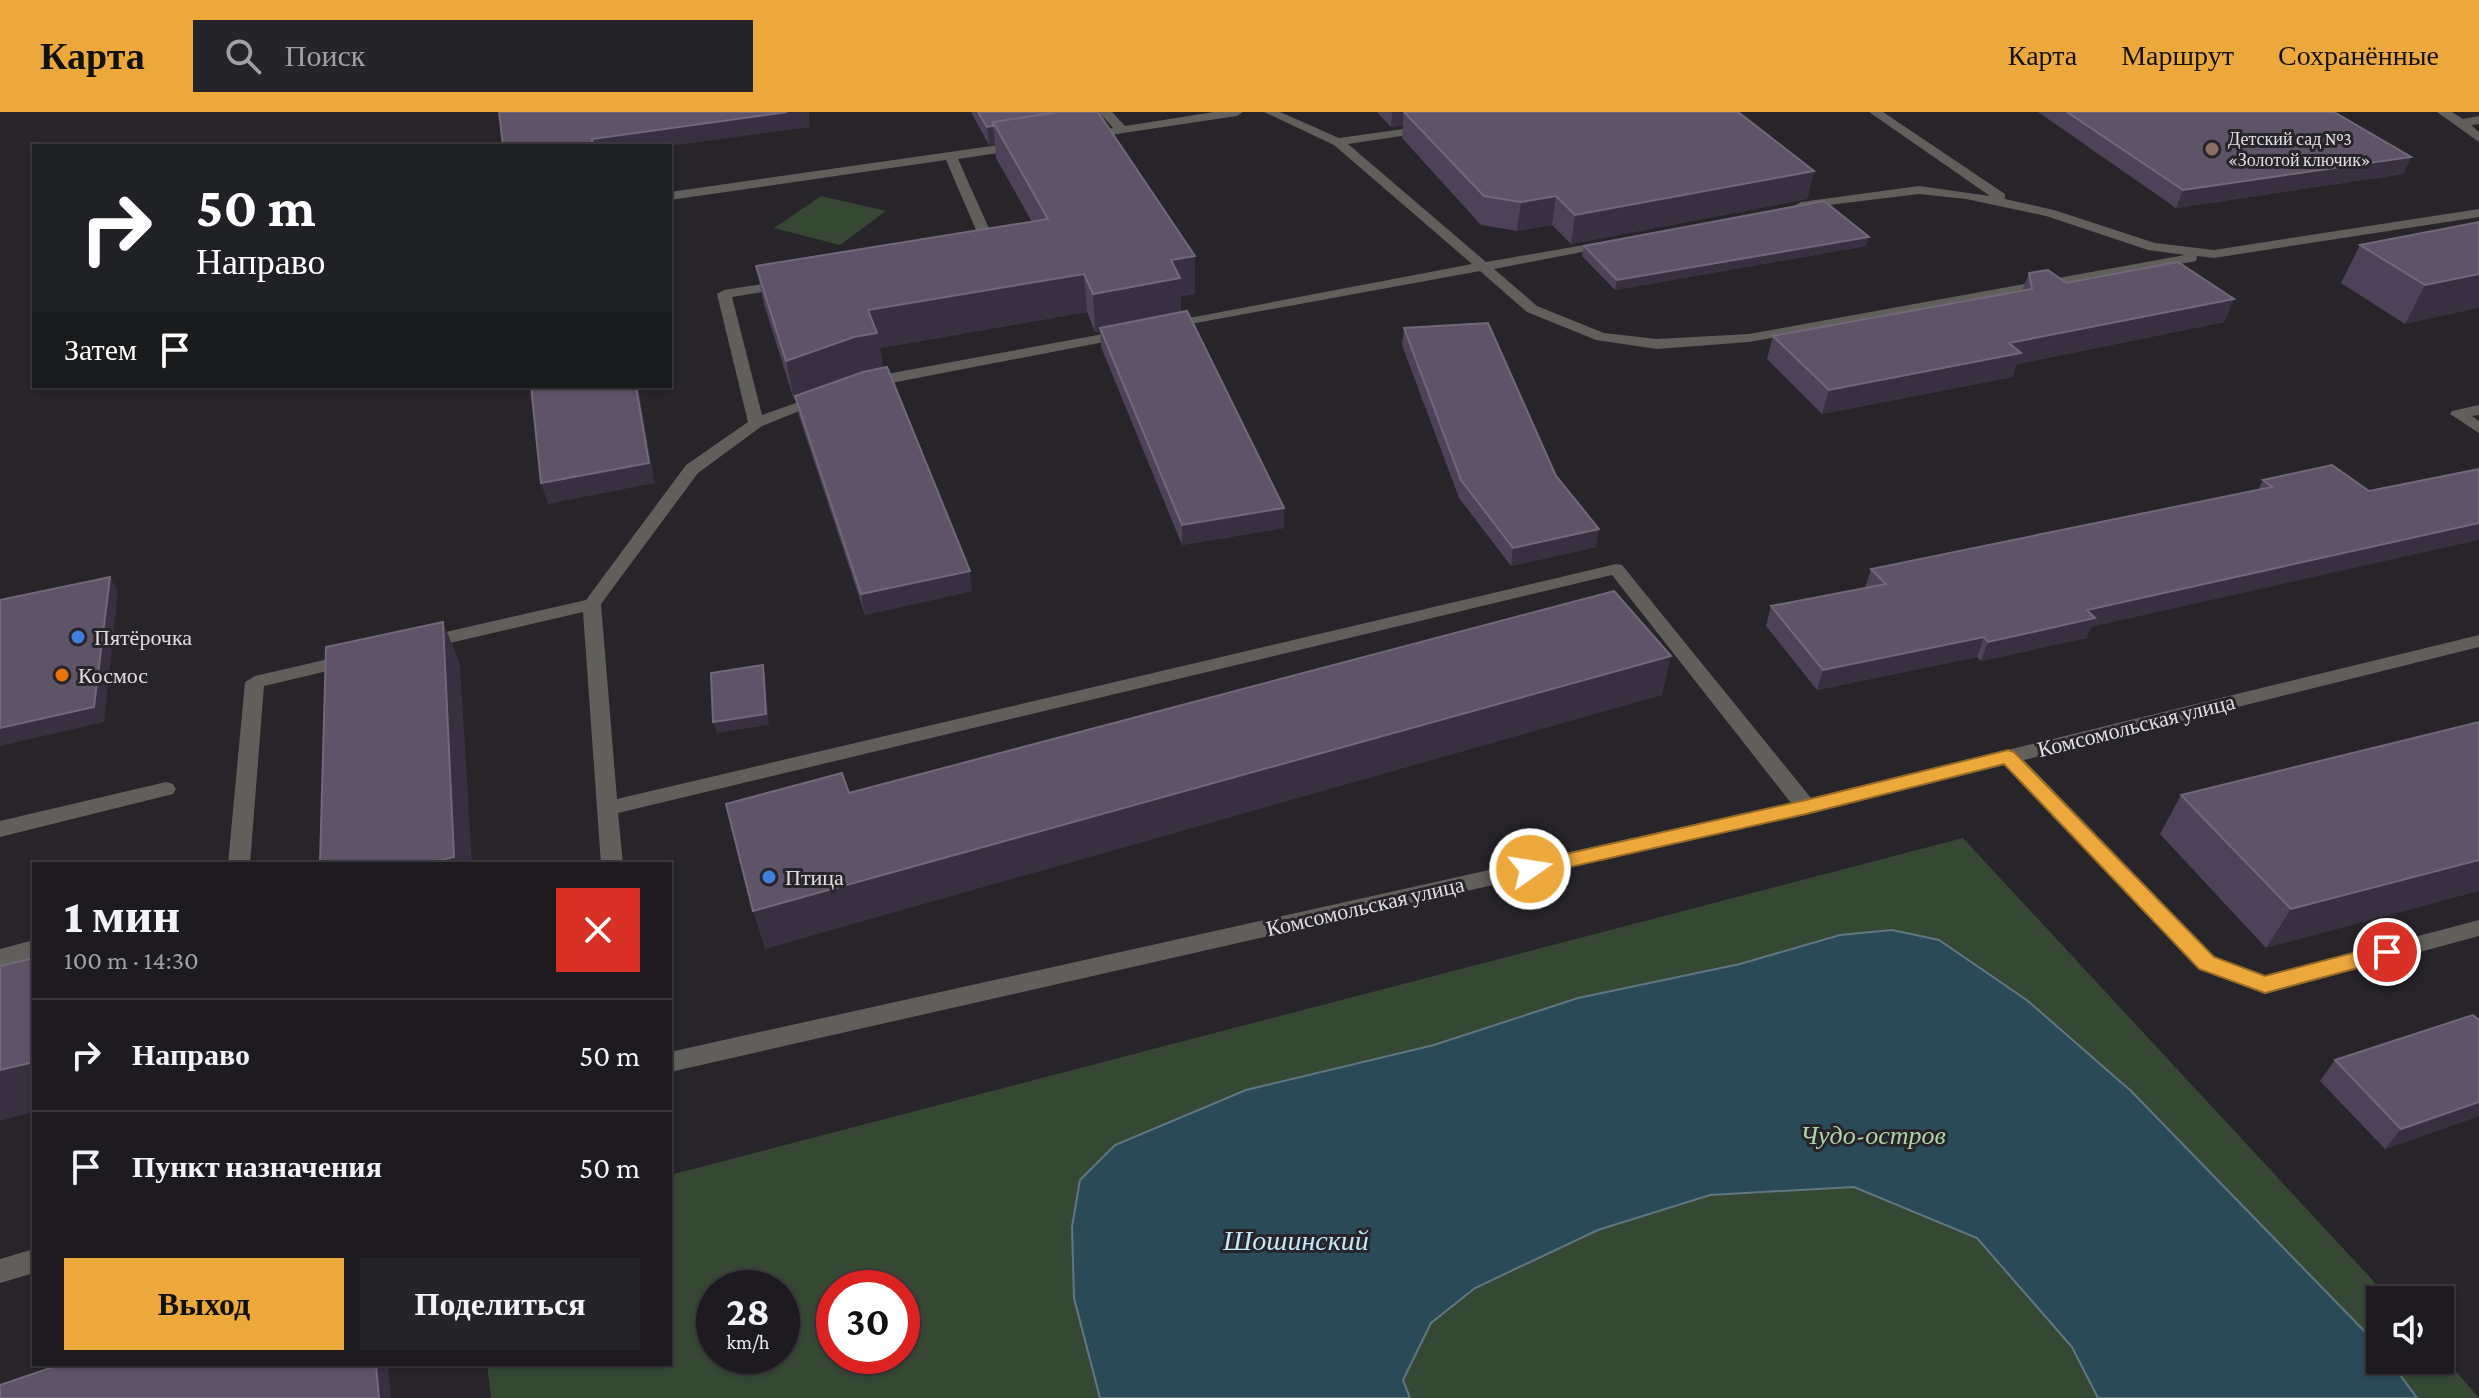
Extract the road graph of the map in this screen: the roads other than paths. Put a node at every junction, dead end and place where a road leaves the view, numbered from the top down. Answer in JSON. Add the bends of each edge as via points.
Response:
{"nodes":[{"id":1,"x":1105,"y":112,"type":"edge"},
{"id":2,"x":1237,"y":112,"type":"edge"},
{"id":3,"x":1270,"y":112,"type":"edge"},
{"id":4,"x":1875,"y":112,"type":"edge"},
{"id":5,"x":2443,"y":112,"type":"edge"},
{"id":6,"x":2479,"y":120,"type":"edge"},
{"id":7,"x":2461,"y":123,"type":"junction"},
{"id":8,"x":1446,"y":125,"type":"edge"},
{"id":9,"x":1122,"y":130,"type":"junction"},
{"id":10,"x":1075,"y":137,"type":"edge"},
{"id":11,"x":2479,"y":138,"type":"edge"},
{"id":12,"x":1338,"y":142,"type":"junction"},
{"id":13,"x":1029,"y":145,"type":"edge"},
{"id":14,"x":951,"y":158,"type":"junction"},
{"id":15,"x":672,"y":196,"type":"edge"},
{"id":16,"x":2008,"y":202,"type":"junction"},
{"id":17,"x":1783,"y":210,"type":"edge"},
{"id":18,"x":2479,"y":213,"type":"edge"},
{"id":19,"x":1631,"y":238,"type":"edge"},
{"id":20,"x":979,"y":253,"type":"edge"},
{"id":21,"x":2214,"y":254,"type":"junction"},
{"id":22,"x":1479,"y":267,"type":"junction"},
{"id":23,"x":799,"y":282,"type":"edge"},
{"id":24,"x":2479,"y":410,"type":"edge"},
{"id":25,"x":756,"y":423,"type":"junction"},
{"id":26,"x":2479,"y":428,"type":"edge"},
{"id":27,"x":592,"y":604,"type":"junction"},
{"id":28,"x":2479,"y":641,"type":"edge"},
{"id":29,"x":408,"y":647,"type":"edge"},
{"id":30,"x":362,"y":658,"type":"edge"},
{"id":31,"x":2008,"y":756,"type":"junction"},
{"id":32,"x":166,"y":789,"type":"dead end"},
{"id":33,"x":1806,"y":807,"type":"junction"},
{"id":34,"x":606,"y":809,"type":"junction"},
{"id":35,"x":0,"y":829,"type":"edge"},
{"id":36,"x":239,"y":862,"type":"edge"},
{"id":37,"x":612,"y":862,"type":"edge"},
{"id":38,"x":2479,"y":928,"type":"edge"},
{"id":39,"x":32,"y":950,"type":"edge"},
{"id":40,"x":0,"y":958,"type":"edge"},
{"id":41,"x":672,"y":1062,"type":"edge"},
{"id":42,"x":32,"y":1262,"type":"edge"},
{"id":43,"x":0,"y":1271,"type":"edge"}],
"edges":[{"from":1,"to":9,"type":"street"},
{"from":2,"to":9,"type":"street"},
{"from":3,"to":12,"type":"street"},
{"from":4,"to":16,"type":"street"},
{"from":5,"to":7,"type":"street"},
{"from":6,"to":7,"type":"street"},
{"from":7,"to":11,"type":"street"},
{"from":8,"to":12,"type":"street"},
{"from":9,"to":10,"type":"street"},
{"from":12,"to":22,"type":"street"},
{"from":13,"to":14,"type":"street"},
{"from":14,"to":15,"type":"street"},
{"from":14,"to":20,"type":"street","via":[[994,250]]},
{"from":16,"to":17,"type":"street","via":[[1919,190]]},
{"from":16,"to":21,"type":"street","via":[[2153,247]]},
{"from":18,"to":21,"type":"street"},
{"from":19,"to":22,"type":"street"},
{"from":21,"to":22,"type":"street","via":[[1749,338],[1657,344],[1601,337],[1532,309]]},
{"from":22,"to":25,"type":"street","via":[[842,391]]},
{"from":23,"to":25,"type":"street","via":[[724,294]]},
{"from":24,"to":26,"type":"street","via":[[2458,414]]},
{"from":25,"to":27,"type":"street","via":[[692,469]]},
{"from":27,"to":29,"type":"street"},
{"from":27,"to":34,"type":"street"},
{"from":28,"to":31,"type":"street","name":"Комсомольская улица"},
{"from":30,"to":36,"type":"street","via":[[255,682]]},
{"from":31,"to":33,"type":"street","name":"Комсомольская улица"},
{"from":31,"to":38,"type":"street","via":[[2207,963],[2265,985]]},
{"from":32,"to":35,"type":"street"},
{"from":33,"to":34,"type":"street","via":[[1616,569]]},
{"from":33,"to":41,"type":"street","name":"Комсомольская улица"},
{"from":34,"to":37,"type":"street"},
{"from":39,"to":40,"type":"street"},
{"from":42,"to":43,"type":"street"}]}
